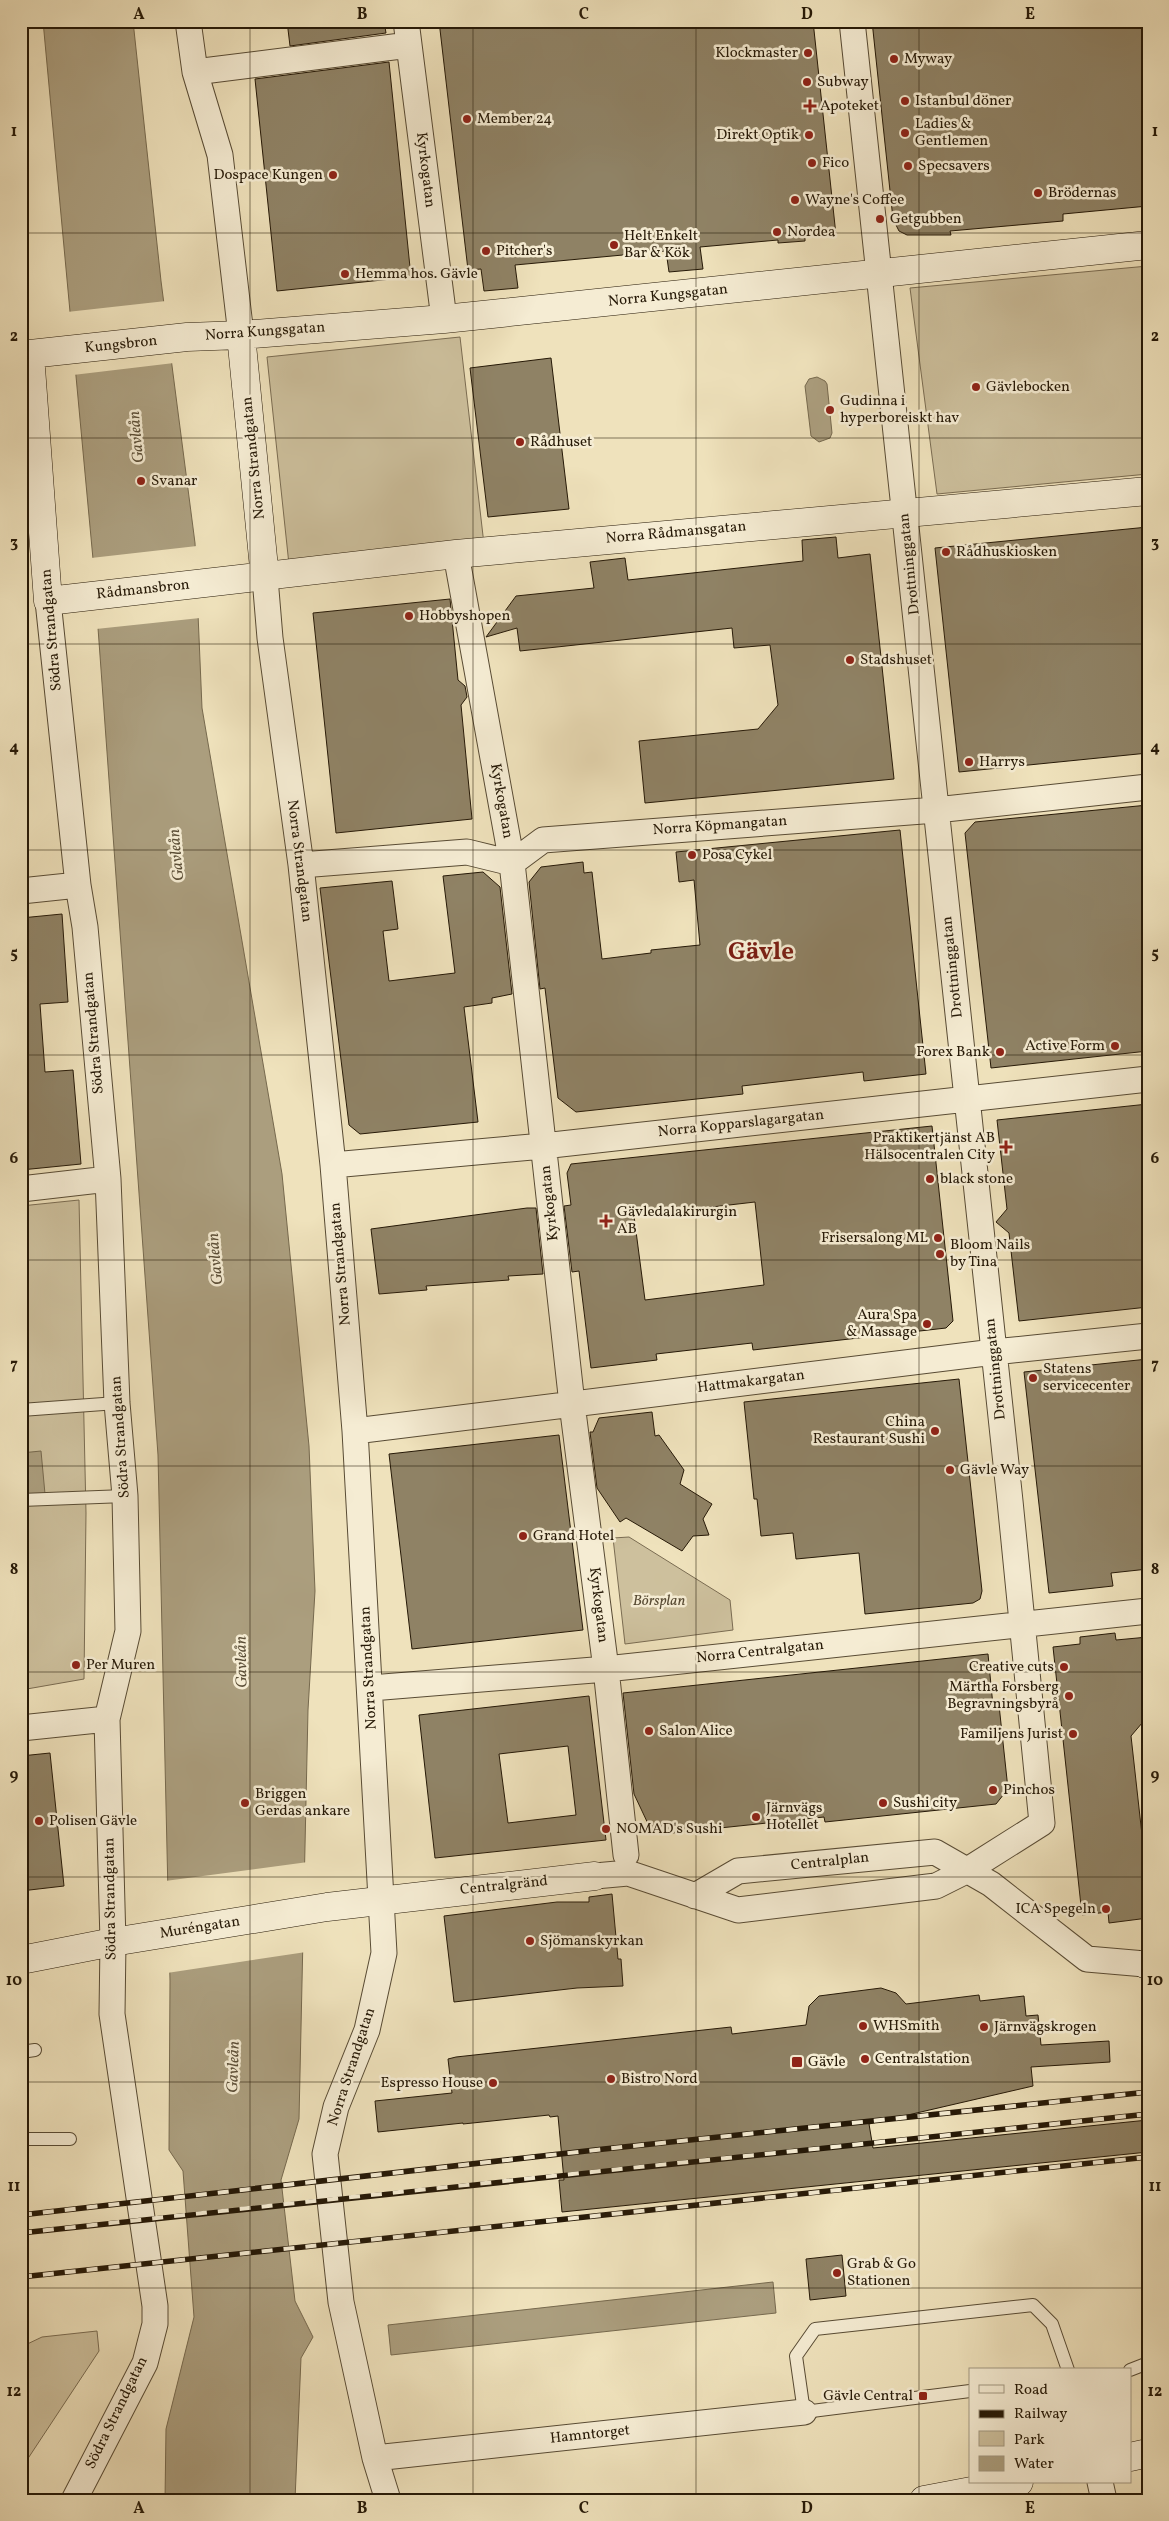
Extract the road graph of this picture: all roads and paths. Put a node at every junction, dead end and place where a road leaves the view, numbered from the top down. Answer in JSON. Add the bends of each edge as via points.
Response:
{"nodes":[{"id":1,"x":188,"y":21,"type":"edge"},
{"id":2,"x":852,"y":21,"type":"edge"},
{"id":3,"x":408,"y":33,"type":"edge"},
{"id":4,"x":195,"y":72,"type":"junction"},
{"id":5,"x":1148,"y":245,"type":"edge"},
{"id":6,"x":879,"y":274,"type":"junction"},
{"id":7,"x":444,"y":319,"type":"junction"},
{"id":8,"x":241,"y":335,"type":"junction"},
{"id":9,"x":187,"y":337,"type":"joint"},
{"id":10,"x":35,"y":354,"type":"edge"},
{"id":11,"x":1148,"y":491,"type":"edge"},
{"id":12,"x":904,"y":512,"type":"junction"},
{"id":13,"x":456,"y":554,"type":"junction"},
{"id":14,"x":266,"y":578,"type":"junction"},
{"id":15,"x":205,"y":583,"type":"joint"},
{"id":16,"x":48,"y":601,"type":"junction"},
{"id":17,"x":1148,"y":787,"type":"edge"},
{"id":18,"x":936,"y":810,"type":"junction"},
{"id":19,"x":512,"y":863,"type":"junction"},
{"id":20,"x":301,"y":865,"type":"junction"},
{"id":21,"x":78,"y":885,"type":"junction"},
{"id":22,"x":21,"y":891,"type":"edge"},
{"id":23,"x":1148,"y":1079,"type":"edge"},
{"id":24,"x":967,"y":1099,"type":"junction"},
{"id":25,"x":543,"y":1146,"type":"junction"},
{"id":26,"x":333,"y":1165,"type":"junction"},
{"id":27,"x":108,"y":1179,"type":"junction"},
{"id":28,"x":21,"y":1189,"type":"edge"},
{"id":29,"x":1148,"y":1336,"type":"edge"},
{"id":30,"x":994,"y":1352,"type":"junction"},
{"id":31,"x":117,"y":1403,"type":"junction"},
{"id":32,"x":572,"y":1404,"type":"junction"},
{"id":33,"x":21,"y":1410,"type":"edge"},
{"id":34,"x":355,"y":1431,"type":"junction"},
{"id":35,"x":125,"y":1496,"type":"junction"},
{"id":36,"x":21,"y":1500,"type":"edge"},
{"id":37,"x":1148,"y":1611,"type":"edge"},
{"id":38,"x":1021,"y":1624,"type":"junction"},
{"id":39,"x":606,"y":1668,"type":"junction"},
{"id":40,"x":371,"y":1688,"type":"junction"},
{"id":41,"x":107,"y":1719,"type":"junction"},
{"id":42,"x":21,"y":1728,"type":"edge"},
{"id":43,"x":627,"y":1864,"type":"junction"},
{"id":44,"x":966,"y":1871,"type":"junction"},
{"id":45,"x":594,"y":1876,"type":"joint"},
{"id":46,"x":695,"y":1896,"type":"junction"},
{"id":47,"x":380,"y":1901,"type":"junction"},
{"id":48,"x":113,"y":1942,"type":"junction"},
{"id":49,"x":21,"y":1960,"type":"edge"},
{"id":50,"x":1147,"y":1964,"type":"edge"},
{"id":51,"x":35,"y":2050,"type":"dead end"},
{"id":52,"x":21,"y":2052,"type":"edge"},
{"id":53,"x":21,"y":2139,"type":"edge"},
{"id":54,"x":70,"y":2139,"type":"dead end"},
{"id":55,"x":1148,"y":2363,"type":"edge"},
{"id":56,"x":1067,"y":2368,"type":"edge"},
{"id":57,"x":1132,"y":2369,"type":"edge"},
{"id":58,"x":969,"y":2390,"type":"edge"},
{"id":59,"x":804,"y":2412,"type":"junction"},
{"id":60,"x":1148,"y":2453,"type":"edge"},
{"id":61,"x":1132,"y":2457,"type":"edge"},
{"id":62,"x":375,"y":2458,"type":"junction"},
{"id":63,"x":1008,"y":2484,"type":"edge"},
{"id":64,"x":1100,"y":2484,"type":"edge"},
{"id":65,"x":74,"y":2500,"type":"edge"},
{"id":66,"x":388,"y":2500,"type":"edge"},
{"id":67,"x":924,"y":2500,"type":"edge"},
{"id":68,"x":1104,"y":2500,"type":"edge"}],
"edges":[{"from":1,"to":4,"type":"street","name":"Norra Strandgatan"},
{"from":2,"to":6,"type":"street","name":"Drottninggatan"},
{"from":3,"to":4,"type":"street"},
{"from":3,"to":7,"type":"street","name":"Kyrkogatan"},
{"from":4,"to":8,"type":"street","name":"Norra Strandgatan","via":[[220,154]]},
{"from":5,"to":6,"type":"street","name":"Norra Kungsgatan"},
{"from":6,"to":7,"type":"street","name":"Norra Kungsgatan"},
{"from":6,"to":12,"type":"street","name":"Drottninggatan"},
{"from":7,"to":8,"type":"street","name":"Norra Kungsgatan"},
{"from":8,"to":9,"type":"street","name":"Norra Kungsgatan"},
{"from":8,"to":14,"type":"street","name":"Norra Strandgatan"},
{"from":9,"to":10,"type":"street","name":"Kungsbron"},
{"from":10,"to":16,"type":"street","name":"Södra Strandgatan"},
{"from":11,"to":12,"type":"street","name":"Norra Rådmansgatan"},
{"from":12,"to":13,"type":"street","name":"Norra Rådmansgatan"},
{"from":12,"to":18,"type":"street","name":"Drottninggatan"},
{"from":13,"to":14,"type":"street","name":"Norra Rådmansgatan"},
{"from":13,"to":19,"type":"street","name":"Kyrkogatan"},
{"from":14,"to":15,"type":"street","name":"Norra Rådmansgatan"},
{"from":14,"to":20,"type":"street","name":"Norra Strandgatan","via":[[270,638]]},
{"from":15,"to":16,"type":"street","name":"Rådmansbron"},
{"from":16,"to":21,"type":"street","name":"Södra Strandgatan"},
{"from":17,"to":18,"type":"street","name":"Norra Köpmangatan"},
{"from":18,"to":19,"type":"street","name":"Norra Köpmangatan","via":[[543,840]]},
{"from":18,"to":24,"type":"street","name":"Drottninggatan"},
{"from":19,"to":20,"type":"street","via":[[467,852]]},
{"from":19,"to":25,"type":"street","name":"Kyrkogatan"},
{"from":20,"to":26,"type":"street","name":"Norra Strandgatan"},
{"from":21,"to":22,"type":"street"},
{"from":21,"to":27,"type":"street","name":"Södra Strandgatan","via":[[85,927]]},
{"from":23,"to":24,"type":"street","name":"Norra Kopparslagargatan"},
{"from":24,"to":25,"type":"street","name":"Norra Kopparslagargatan"},
{"from":24,"to":30,"type":"street","name":"Drottninggatan"},
{"from":25,"to":26,"type":"street","name":"Norra Kopparslagargatan"},
{"from":25,"to":32,"type":"street","name":"Kyrkogatan"},
{"from":26,"to":34,"type":"street","name":"Norra Strandgatan"},
{"from":27,"to":28,"type":"street"},
{"from":27,"to":31,"type":"street","name":"Södra Strandgatan"},
{"from":29,"to":30,"type":"street","name":"Hattmakargatan"},
{"from":30,"to":32,"type":"street","name":"Hattmakargatan"},
{"from":30,"to":38,"type":"street","name":"Drottninggatan"},
{"from":31,"to":33,"type":"lane"},
{"from":31,"to":35,"type":"street","name":"Södra Strandgatan"},
{"from":32,"to":34,"type":"street","name":"Hattmakargatan"},
{"from":32,"to":39,"type":"street","name":"Kyrkogatan"},
{"from":34,"to":40,"type":"street","name":"Norra Strandgatan"},
{"from":35,"to":36,"type":"lane"},
{"from":35,"to":41,"type":"street","name":"Södra Strandgatan","via":[[128,1631]]},
{"from":37,"to":38,"type":"street","name":"Norra Centralgatan"},
{"from":38,"to":39,"type":"street","name":"Norra Centralgatan"},
{"from":38,"to":44,"type":"street","name":"Drottninggatan","via":[[1042,1823]]},
{"from":39,"to":40,"type":"street","name":"Norra Centralgatan"},
{"from":39,"to":43,"type":"street","name":"Kyrkogatan"},
{"from":40,"to":47,"type":"street","name":"Norra Strandgatan"},
{"from":41,"to":42,"type":"street"},
{"from":41,"to":48,"type":"street","name":"Södra Strandgatan"},
{"from":43,"to":45,"type":"street","name":"Centralgränd"},
{"from":43,"to":46,"type":"street"},
{"from":44,"to":46,"type":"street","via":[[936,1886],[738,1910]]},
{"from":44,"to":46,"type":"street","name":"Centralplan","via":[[935,1852],[738,1871]]},
{"from":44,"to":50,"type":"street","name":"Centralplan","via":[[991,1884],[1087,1959]]},
{"from":45,"to":47,"type":"street","name":"Centralgränd"},
{"from":47,"to":48,"type":"street","name":"Muréngatan"},
{"from":47,"to":62,"type":"street","name":"Norra Strandgatan","via":[[382,1963],[367,2030],[336,2107],[325,2154],[341,2302]]},
{"from":48,"to":49,"type":"street","name":"Muréngatan"},
{"from":48,"to":65,"type":"street","name":"Södra Strandgatan","via":[[112,2014],[155,2324],[145,2363]]},
{"from":51,"to":52,"type":"lane"},
{"from":53,"to":54,"type":"lane"},
{"from":55,"to":57,"type":"lane"},
{"from":56,"to":59,"type":"lane","via":[[1052,2324],[1033,2306],[815,2329],[796,2356]]},
{"from":58,"to":59,"type":"lane"},
{"from":59,"to":62,"type":"street","name":"Hamntorget"},
{"from":60,"to":61,"type":"street"},
{"from":62,"to":66,"type":"street","name":"Norra Strandgatan"},
{"from":63,"to":67,"type":"street"},
{"from":64,"to":68,"type":"street"}]}
